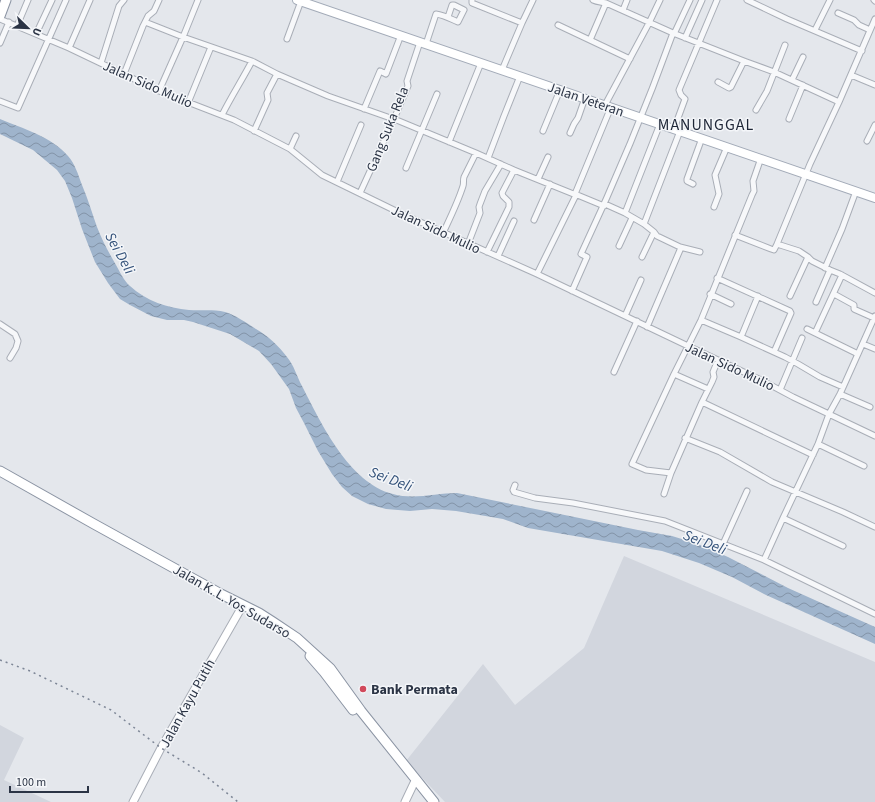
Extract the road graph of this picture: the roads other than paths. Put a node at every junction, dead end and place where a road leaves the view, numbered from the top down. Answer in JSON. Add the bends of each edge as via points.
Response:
{"nodes":[{"id":1,"x":6,"y":0,"type":"edge"},
{"id":2,"x":28,"y":0,"type":"edge"},
{"id":3,"x":52,"y":0,"type":"edge"},
{"id":4,"x":66,"y":0,"type":"edge"},
{"id":5,"x":90,"y":0,"type":"edge"},
{"id":6,"x":124,"y":0,"type":"edge"},
{"id":7,"x":159,"y":0,"type":"edge"},
{"id":8,"x":198,"y":0,"type":"edge"},
{"id":9,"x":472,"y":0,"type":"edge"},
{"id":10,"x":533,"y":0,"type":"edge"},
{"id":11,"x":593,"y":0,"type":"edge"},
{"id":12,"x":627,"y":0,"type":"edge"},
{"id":13,"x":660,"y":0,"type":"edge"},
{"id":14,"x":690,"y":0,"type":"edge"},
{"id":15,"x":702,"y":0,"type":"edge"},
{"id":16,"x":717,"y":0,"type":"edge"},
{"id":17,"x":748,"y":0,"type":"edge"},
{"id":18,"x":830,"y":0,"type":"edge"},
{"id":19,"x":299,"y":1,"type":"edge"},
{"id":20,"x":758,"y":2,"type":"edge"},
{"id":21,"x":609,"y":3,"type":"edge"},
{"id":22,"x":623,"y":10,"type":"junction"},
{"id":23,"x":838,"y":13,"type":"dead end"},
{"id":24,"x":448,"y":17,"type":"dead end"},
{"id":25,"x":0,"y":18,"type":"edge"},
{"id":26,"x":875,"y":19,"type":"edge"},
{"id":27,"x":9,"y":22,"type":"junction"},
{"id":28,"x":145,"y":22,"type":"junction"},
{"id":29,"x":522,"y":23,"type":"junction"},
{"id":30,"x":649,"y":23,"type":"junction"},
{"id":31,"x":558,"y":25,"type":"dead end"},
{"id":32,"x":17,"y":26,"type":"junction"},
{"id":33,"x":815,"y":30,"type":"junction"},
{"id":34,"x":870,"y":30,"type":"junction"},
{"id":35,"x":673,"y":33,"type":"junction"},
{"id":36,"x":36,"y":34,"type":"junction"},
{"id":37,"x":401,"y":35,"type":"junction"},
{"id":38,"x":183,"y":37,"type":"junction"},
{"id":39,"x":684,"y":38,"type":"junction"},
{"id":40,"x":286,"y":39,"type":"dead end"},
{"id":41,"x":49,"y":40,"type":"junction"},
{"id":42,"x":590,"y":40,"type":"junction"},
{"id":43,"x":0,"y":43,"type":"edge"},
{"id":44,"x":423,"y":43,"type":"junction"},
{"id":45,"x":699,"y":44,"type":"junction"},
{"id":46,"x":785,"y":45,"type":"dead end"},
{"id":47,"x":211,"y":47,"type":"junction"},
{"id":48,"x":69,"y":48,"type":"junction"},
{"id":49,"x":862,"y":51,"type":"junction"},
{"id":50,"x":803,"y":57,"type":"dead end"},
{"id":51,"x":630,"y":59,"type":"junction"},
{"id":52,"x":252,"y":61,"type":"junction"},
{"id":53,"x":744,"y":61,"type":"junction"},
{"id":54,"x":101,"y":63,"type":"junction"},
{"id":55,"x":481,"y":63,"type":"junction"},
{"id":56,"x":502,"y":70,"type":"junction"},
{"id":57,"x":774,"y":72,"type":"junction"},
{"id":58,"x":124,"y":74,"type":"junction"},
{"id":59,"x":277,"y":74,"type":"junction"},
{"id":60,"x":852,"y":75,"type":"junction"},
{"id":61,"x":520,"y":76,"type":"junction"},
{"id":62,"x":792,"y":80,"type":"junction"},
{"id":63,"x":718,"y":82,"type":"dead end"},
{"id":64,"x":803,"y":85,"type":"junction"},
{"id":65,"x":875,"y":85,"type":"edge"},
{"id":66,"x":560,"y":90,"type":"junction"},
{"id":67,"x":159,"y":91,"type":"junction"},
{"id":68,"x":437,"y":94,"type":"dead end"},
{"id":69,"x":585,"y":98,"type":"junction"},
{"id":70,"x":0,"y":101,"type":"edge"},
{"id":71,"x":839,"y":102,"type":"junction"},
{"id":72,"x":188,"y":103,"type":"junction"},
{"id":73,"x":608,"y":106,"type":"junction"},
{"id":74,"x":364,"y":109,"type":"junction"},
{"id":75,"x":756,"y":110,"type":"dead end"},
{"id":76,"x":222,"y":115,"type":"junction"},
{"id":77,"x":641,"y":117,"type":"junction"},
{"id":78,"x":394,"y":119,"type":"junction"},
{"id":79,"x":789,"y":119,"type":"dead end"},
{"id":80,"x":660,"y":124,"type":"junction"},
{"id":81,"x":361,"y":125,"type":"dead end"},
{"id":82,"x":875,"y":125,"type":"edge"},
{"id":83,"x":677,"y":130,"type":"junction"},
{"id":84,"x":254,"y":131,"type":"junction"},
{"id":85,"x":422,"y":131,"type":"junction"},
{"id":86,"x":543,"y":131,"type":"dead end"},
{"id":87,"x":570,"y":133,"type":"dead end"},
{"id":88,"x":296,"y":136,"type":"dead end"},
{"id":89,"x":702,"y":138,"type":"junction"},
{"id":90,"x":867,"y":141,"type":"dead end"},
{"id":91,"x":449,"y":142,"type":"junction"},
{"id":92,"x":727,"y":147,"type":"junction"},
{"id":93,"x":290,"y":149,"type":"junction"},
{"id":94,"x":476,"y":153,"type":"junction"},
{"id":95,"x":548,"y":157,"type":"dead end"},
{"id":96,"x":488,"y":158,"type":"junction"},
{"id":97,"x":761,"y":158,"type":"junction"},
{"id":98,"x":501,"y":164,"type":"junction"},
{"id":99,"x":406,"y":168,"type":"dead end"},
{"id":100,"x":514,"y":170,"type":"junction"},
{"id":101,"x":806,"y":174,"type":"junction"},
{"id":102,"x":538,"y":179,"type":"junction"},
{"id":103,"x":337,"y":182,"type":"junction"},
{"id":104,"x":550,"y":184,"type":"junction"},
{"id":105,"x":693,"y":184,"type":"dead end"},
{"id":106,"x":856,"y":191,"type":"junction"},
{"id":107,"x":360,"y":193,"type":"junction"},
{"id":108,"x":576,"y":195,"type":"junction"},
{"id":109,"x":875,"y":198,"type":"edge"},
{"id":110,"x":604,"y":205,"type":"junction"},
{"id":111,"x":714,"y":207,"type":"dead end"},
{"id":112,"x":625,"y":213,"type":"junction"},
{"id":113,"x":632,"y":218,"type":"junction"},
{"id":114,"x":534,"y":220,"type":"dead end"},
{"id":115,"x":514,"y":221,"type":"dead end"},
{"id":116,"x":644,"y":224,"type":"junction"},
{"id":117,"x":654,"y":232,"type":"junction"},
{"id":118,"x":443,"y":233,"type":"junction"},
{"id":119,"x":735,"y":235,"type":"junction"},
{"id":120,"x":468,"y":244,"type":"junction"},
{"id":121,"x":777,"y":244,"type":"junction"},
{"id":122,"x":619,"y":246,"type":"dead end"},
{"id":123,"x":680,"y":246,"type":"junction"},
{"id":124,"x":487,"y":252,"type":"junction"},
{"id":125,"x":700,"y":252,"type":"dead end"},
{"id":126,"x":498,"y":256,"type":"junction"},
{"id":127,"x":642,"y":257,"type":"dead end"},
{"id":128,"x":808,"y":257,"type":"junction"},
{"id":129,"x":825,"y":268,"type":"junction"},
{"id":130,"x":830,"y":270,"type":"junction"},
{"id":131,"x":537,"y":274,"type":"junction"},
{"id":132,"x":842,"y":275,"type":"junction"},
{"id":133,"x":717,"y":278,"type":"junction"},
{"id":134,"x":641,"y":280,"type":"dead end"},
{"id":135,"x":572,"y":291,"type":"junction"},
{"id":136,"x":875,"y":293,"type":"edge"},
{"id":137,"x":710,"y":294,"type":"junction"},
{"id":138,"x":834,"y":294,"type":"junction"},
{"id":139,"x":758,"y":296,"type":"junction"},
{"id":140,"x":790,"y":296,"type":"dead end"},
{"id":141,"x":816,"y":302,"type":"dead end"},
{"id":142,"x":731,"y":304,"type":"dead end"},
{"id":143,"x":625,"y":316,"type":"junction"},
{"id":144,"x":874,"y":317,"type":"edge"},
{"id":145,"x":701,"y":320,"type":"junction"},
{"id":146,"x":637,"y":321,"type":"junction"},
{"id":147,"x":0,"y":324,"type":"edge"},
{"id":148,"x":647,"y":326,"type":"junction"},
{"id":149,"x":807,"y":330,"type":"dead end"},
{"id":150,"x":815,"y":333,"type":"junction"},
{"id":151,"x":741,"y":337,"type":"junction"},
{"id":152,"x":802,"y":338,"type":"dead end"},
{"id":153,"x":863,"y":344,"type":"junction"},
{"id":154,"x":688,"y":346,"type":"junction"},
{"id":155,"x":875,"y":349,"type":"edge"},
{"id":156,"x":774,"y":352,"type":"junction"},
{"id":157,"x":858,"y":354,"type":"junction"},
{"id":158,"x":10,"y":358,"type":"dead end"},
{"id":159,"x":718,"y":360,"type":"junction"},
{"id":160,"x":793,"y":361,"type":"junction"},
{"id":161,"x":614,"y":372,"type":"dead end"},
{"id":162,"x":674,"y":374,"type":"junction"},
{"id":163,"x":843,"y":387,"type":"junction"},
{"id":164,"x":708,"y":389,"type":"junction"},
{"id":165,"x":780,"y":390,"type":"junction"},
{"id":166,"x":840,"y":394,"type":"junction"},
{"id":167,"x":702,"y":402,"type":"junction"},
{"id":168,"x":870,"y":407,"type":"dead end"},
{"id":169,"x":829,"y":414,"type":"junction"},
{"id":170,"x":875,"y":436,"type":"edge"},
{"id":171,"x":686,"y":438,"type":"junction"},
{"id":172,"x":818,"y":444,"type":"junction"},
{"id":173,"x":813,"y":455,"type":"junction"},
{"id":174,"x":864,"y":466,"type":"dead end"},
{"id":175,"x":0,"y":470,"type":"edge"},
{"id":176,"x":671,"y":473,"type":"junction"},
{"id":177,"x":0,"y":478,"type":"edge"},
{"id":178,"x":515,"y":485,"type":"dead end"},
{"id":179,"x":747,"y":491,"type":"dead end"},
{"id":180,"x":796,"y":492,"type":"junction"},
{"id":181,"x":664,"y":494,"type":"dead end"},
{"id":182,"x":783,"y":518,"type":"junction"},
{"id":183,"x":875,"y":527,"type":"edge"},
{"id":184,"x":723,"y":544,"type":"junction"},
{"id":185,"x":843,"y":546,"type":"dead end"},
{"id":186,"x":764,"y":560,"type":"junction"},
{"id":187,"x":242,"y":607,"type":"junction"},
{"id":188,"x":875,"y":614,"type":"edge"},
{"id":189,"x":416,"y":781,"type":"junction"},
{"id":190,"x":132,"y":802,"type":"edge"},
{"id":191,"x":405,"y":802,"type":"edge"},
{"id":192,"x":430,"y":802,"type":"edge"},
{"id":193,"x":434,"y":802,"type":"edge"}],
"edges":[{"from":1,"to":25,"type":"highway"},
{"from":2,"to":32,"type":"street"},
{"from":3,"to":36,"type":"street"},
{"from":4,"to":41,"type":"street"},
{"from":5,"to":48,"type":"street"},
{"from":6,"to":54,"type":"street","via":[[119,6]]},
{"from":7,"to":28,"type":"street"},
{"from":8,"to":38,"type":"street"},
{"from":9,"to":29,"type":"street","via":[[472,3]]},
{"from":10,"to":29,"type":"street"},
{"from":11,"to":21,"type":"street"},
{"from":12,"to":22,"type":"street"},
{"from":13,"to":30,"type":"street"},
{"from":14,"to":35,"type":"street"},
{"from":15,"to":39,"type":"street"},
{"from":16,"to":45,"type":"street"},
{"from":17,"to":20,"type":"street"},
{"from":18,"to":33,"type":"street"},
{"from":19,"to":37,"type":"main road","name":"Jalan Veteran"},
{"from":19,"to":40,"type":"street"},
{"from":20,"to":33,"type":"street"},
{"from":21,"to":22,"type":"street"},
{"from":21,"to":42,"type":"street"},
{"from":22,"to":30,"type":"street"},
{"from":23,"to":34,"type":"street"},
{"from":24,"to":44,"type":"street","name":"Gang Suka Rela","via":[[436,14]]},
{"from":25,"to":27,"type":"street","name":"Jalan Sido Mulio"},
{"from":26,"to":34,"type":"street"},
{"from":27,"to":32,"type":"street","name":"Jalan Sido Mulio"},
{"from":27,"to":43,"type":"street"},
{"from":28,"to":38,"type":"street"},
{"from":28,"to":58,"type":"street"},
{"from":29,"to":56,"type":"street"},
{"from":30,"to":35,"type":"street"},
{"from":30,"to":51,"type":"street"},
{"from":31,"to":42,"type":"street"},
{"from":32,"to":36,"type":"street","name":"Jalan Sido Mulio"},
{"from":33,"to":49,"type":"street"},
{"from":34,"to":49,"type":"street"},
{"from":35,"to":39,"type":"street"},
{"from":35,"to":77,"type":"street"},
{"from":36,"to":41,"type":"street","name":"Jalan Sido Mulio"},
{"from":37,"to":44,"type":"main road","name":"Jalan Veteran"},
{"from":37,"to":74,"type":"street","via":[[386,74],[380,71]]},
{"from":38,"to":47,"type":"street"},
{"from":38,"to":67,"type":"street"},
{"from":39,"to":45,"type":"street"},
{"from":41,"to":48,"type":"street","name":"Jalan Sido Mulio"},
{"from":41,"to":70,"type":"street","via":[[18,108]]},
{"from":42,"to":51,"type":"street"},
{"from":44,"to":55,"type":"main road","name":"Jalan Veteran"},
{"from":44,"to":78,"type":"street","name":"Gang Suka Rela"},
{"from":45,"to":53,"type":"street"},
{"from":45,"to":83,"type":"street","via":[[679,90],[685,99]]},
{"from":46,"to":57,"type":"street"},
{"from":47,"to":52,"type":"street"},
{"from":47,"to":72,"type":"street"},
{"from":48,"to":54,"type":"street","name":"Jalan Sido Mulio"},
{"from":49,"to":60,"type":"street"},
{"from":50,"to":62,"type":"street"},
{"from":51,"to":73,"type":"street"},
{"from":52,"to":59,"type":"street"},
{"from":52,"to":76,"type":"street"},
{"from":53,"to":57,"type":"street"},
{"from":53,"to":63,"type":"street","via":[[731,87]]},
{"from":54,"to":58,"type":"street","name":"Jalan Sido Mulio"},
{"from":55,"to":56,"type":"main road","name":"Jalan Veteran"},
{"from":55,"to":91,"type":"street"},
{"from":56,"to":61,"type":"main road","name":"Jalan Veteran"},
{"from":57,"to":62,"type":"street"},
{"from":57,"to":75,"type":"street"},
{"from":58,"to":67,"type":"street","name":"Jalan Sido Mulio"},
{"from":59,"to":74,"type":"street"},
{"from":59,"to":84,"type":"street"},
{"from":60,"to":65,"type":"street"},
{"from":60,"to":71,"type":"street"},
{"from":61,"to":66,"type":"main road","name":"Jalan Veteran"},
{"from":61,"to":96,"type":"street"},
{"from":62,"to":64,"type":"street"},
{"from":64,"to":71,"type":"street"},
{"from":64,"to":79,"type":"street"},
{"from":66,"to":69,"type":"main road","name":"Jalan Veteran"},
{"from":66,"to":86,"type":"street"},
{"from":67,"to":72,"type":"street","name":"Jalan Sido Mulio"},
{"from":68,"to":85,"type":"street"},
{"from":69,"to":73,"type":"main road","name":"Jalan Veteran"},
{"from":69,"to":87,"type":"street"},
{"from":71,"to":101,"type":"street"},
{"from":72,"to":76,"type":"street","name":"Jalan Sido Mulio"},
{"from":73,"to":77,"type":"main road","name":"Jalan Veteran"},
{"from":73,"to":108,"type":"street"},
{"from":74,"to":78,"type":"street"},
{"from":76,"to":84,"type":"street","name":"Jalan Sido Mulio"},
{"from":77,"to":80,"type":"main road","name":"Jalan Veteran"},
{"from":77,"to":110,"type":"street"},
{"from":78,"to":85,"type":"street"},
{"from":78,"to":107,"type":"street","name":"Gang Suka Rela"},
{"from":80,"to":83,"type":"main road","name":"Jalan Veteran"},
{"from":80,"to":112,"type":"street"},
{"from":81,"to":103,"type":"street"},
{"from":82,"to":90,"type":"street"},
{"from":83,"to":89,"type":"main road","name":"Jalan Veteran"},
{"from":83,"to":116,"type":"street"},
{"from":84,"to":93,"type":"street","name":"Jalan Sido Mulio"},
{"from":85,"to":91,"type":"street"},
{"from":85,"to":99,"type":"street"},
{"from":88,"to":93,"type":"street"},
{"from":89,"to":92,"type":"main road","name":"Jalan Veteran"},
{"from":89,"to":105,"type":"street","via":[[687,179]]},
{"from":91,"to":94,"type":"street"},
{"from":92,"to":97,"type":"main road","name":"Jalan Veteran"},
{"from":92,"to":111,"type":"street","via":[[715,175],[719,194]]},
{"from":93,"to":103,"type":"street","name":"Jalan Sido Mulio","via":[[322,175]]},
{"from":94,"to":96,"type":"street"},
{"from":94,"to":118,"type":"street","via":[[463,179],[464,184]]},
{"from":95,"to":102,"type":"street"},
{"from":96,"to":98,"type":"street"},
{"from":97,"to":101,"type":"main road","name":"Jalan Veteran"},
{"from":97,"to":119,"type":"street","via":[[753,181],[754,191]]},
{"from":98,"to":100,"type":"street"},
{"from":98,"to":120,"type":"street","via":[[480,204],[480,213]]},
{"from":100,"to":102,"type":"street"},
{"from":100,"to":124,"type":"street","via":[[502,193],[509,202],[509,207]]},
{"from":101,"to":106,"type":"main road","name":"Jalan Veteran"},
{"from":101,"to":121,"type":"street"},
{"from":102,"to":104,"type":"street"},
{"from":103,"to":107,"type":"street","name":"Jalan Sido Mulio"},
{"from":104,"to":108,"type":"street"},
{"from":104,"to":114,"type":"street"},
{"from":106,"to":109,"type":"main road","name":"Jalan Veteran"},
{"from":106,"to":129,"type":"street"},
{"from":107,"to":118,"type":"street","name":"Jalan Sido Mulio"},
{"from":108,"to":110,"type":"street"},
{"from":108,"to":131,"type":"street"},
{"from":110,"to":112,"type":"street"},
{"from":110,"to":135,"type":"street","via":[[581,254],[587,257]]},
{"from":112,"to":113,"type":"street"},
{"from":113,"to":116,"type":"street"},
{"from":113,"to":122,"type":"street"},
{"from":115,"to":126,"type":"street"},
{"from":116,"to":117,"type":"street"},
{"from":117,"to":123,"type":"street","via":[[657,236]]},
{"from":117,"to":127,"type":"street"},
{"from":118,"to":120,"type":"street","name":"Jalan Sido Mulio"},
{"from":119,"to":121,"type":"street","via":[[774,250]]},
{"from":119,"to":133,"type":"street"},
{"from":120,"to":124,"type":"street","name":"Jalan Sido Mulio"},
{"from":121,"to":128,"type":"street","via":[[799,251]]},
{"from":123,"to":125,"type":"street"},
{"from":123,"to":148,"type":"street"},
{"from":124,"to":126,"type":"street","name":"Jalan Sido Mulio"},
{"from":126,"to":131,"type":"street","name":"Jalan Sido Mulio"},
{"from":128,"to":129,"type":"street"},
{"from":128,"to":140,"type":"street"},
{"from":129,"to":130,"type":"street"},
{"from":130,"to":132,"type":"street"},
{"from":130,"to":141,"type":"street"},
{"from":131,"to":135,"type":"street","name":"Jalan Sido Mulio"},
{"from":132,"to":136,"type":"street"},
{"from":132,"to":138,"type":"street"},
{"from":133,"to":137,"type":"street"},
{"from":133,"to":139,"type":"street"},
{"from":134,"to":143,"type":"street"},
{"from":135,"to":143,"type":"street","name":"Jalan Sido Mulio"},
{"from":137,"to":142,"type":"street"},
{"from":137,"to":145,"type":"street"},
{"from":138,"to":144,"type":"street","via":[[854,305],[854,309]]},
{"from":138,"to":150,"type":"street"},
{"from":139,"to":151,"type":"street"},
{"from":139,"to":156,"type":"street","via":[[791,313]]},
{"from":143,"to":146,"type":"street","name":"Jalan Sido Mulio"},
{"from":144,"to":153,"type":"street"},
{"from":145,"to":151,"type":"street"},
{"from":145,"to":154,"type":"street"},
{"from":146,"to":148,"type":"street","name":"Jalan Sido Mulio"},
{"from":146,"to":161,"type":"street"},
{"from":147,"to":158,"type":"street","via":[[14,334],[18,341]]},
{"from":148,"to":154,"type":"street","name":"Jalan Sido Mulio"},
{"from":149,"to":150,"type":"street"},
{"from":150,"to":157,"type":"street"},
{"from":151,"to":156,"type":"street"},
{"from":152,"to":160,"type":"street"},
{"from":153,"to":155,"type":"street"},
{"from":153,"to":157,"type":"street"},
{"from":154,"to":159,"type":"street","name":"Jalan Sido Mulio"},
{"from":154,"to":162,"type":"street"},
{"from":156,"to":160,"type":"street"},
{"from":157,"to":163,"type":"street"},
{"from":159,"to":164,"type":"street"},
{"from":159,"to":165,"type":"street","name":"Jalan Sido Mulio"},
{"from":160,"to":163,"type":"street"},
{"from":160,"to":165,"type":"street"},
{"from":162,"to":164,"type":"street"},
{"from":162,"to":176,"type":"street","via":[[632,464],[646,470]]},
{"from":163,"to":166,"type":"street"},
{"from":164,"to":167,"type":"street"},
{"from":165,"to":169,"type":"street","name":"Jalan Sido Mulio"},
{"from":166,"to":168,"type":"street"},
{"from":166,"to":169,"type":"street"},
{"from":167,"to":171,"type":"street"},
{"from":167,"to":173,"type":"street"},
{"from":169,"to":170,"type":"street","name":"Jalan Sido Mulio"},
{"from":169,"to":172,"type":"street"},
{"from":171,"to":176,"type":"street"},
{"from":171,"to":180,"type":"street","via":[[720,452],[772,482]]},
{"from":172,"to":173,"type":"street"},
{"from":172,"to":174,"type":"street"},
{"from":173,"to":180,"type":"street"},
{"from":175,"to":187,"type":"highway","name":"Jalan K. L. Yos Sudarso"},
{"from":176,"to":181,"type":"street"},
{"from":177,"to":187,"type":"highway","name":"Jalan K. L. Yos Sudarso","via":[[217,599]]},
{"from":178,"to":184,"type":"street","via":[[513,491],[517,493],[665,521]]},
{"from":179,"to":184,"type":"street"},
{"from":180,"to":182,"type":"street"},
{"from":180,"to":183,"type":"street"},
{"from":182,"to":185,"type":"street"},
{"from":182,"to":186,"type":"street"},
{"from":184,"to":186,"type":"street"},
{"from":186,"to":188,"type":"street"},
{"from":187,"to":189,"type":"highway","name":"Jalan K. L. Yos Sudarso","via":[[308,654]]},
{"from":187,"to":190,"type":"street","name":"Jalan Kayu Putih"},
{"from":189,"to":191,"type":"street"},
{"from":189,"to":192,"type":"highway","name":"Jalan K. L. Yos Sudarso"},
{"from":189,"to":193,"type":"highway","name":"Jalan K. L. Yos Sudarso"}]}
